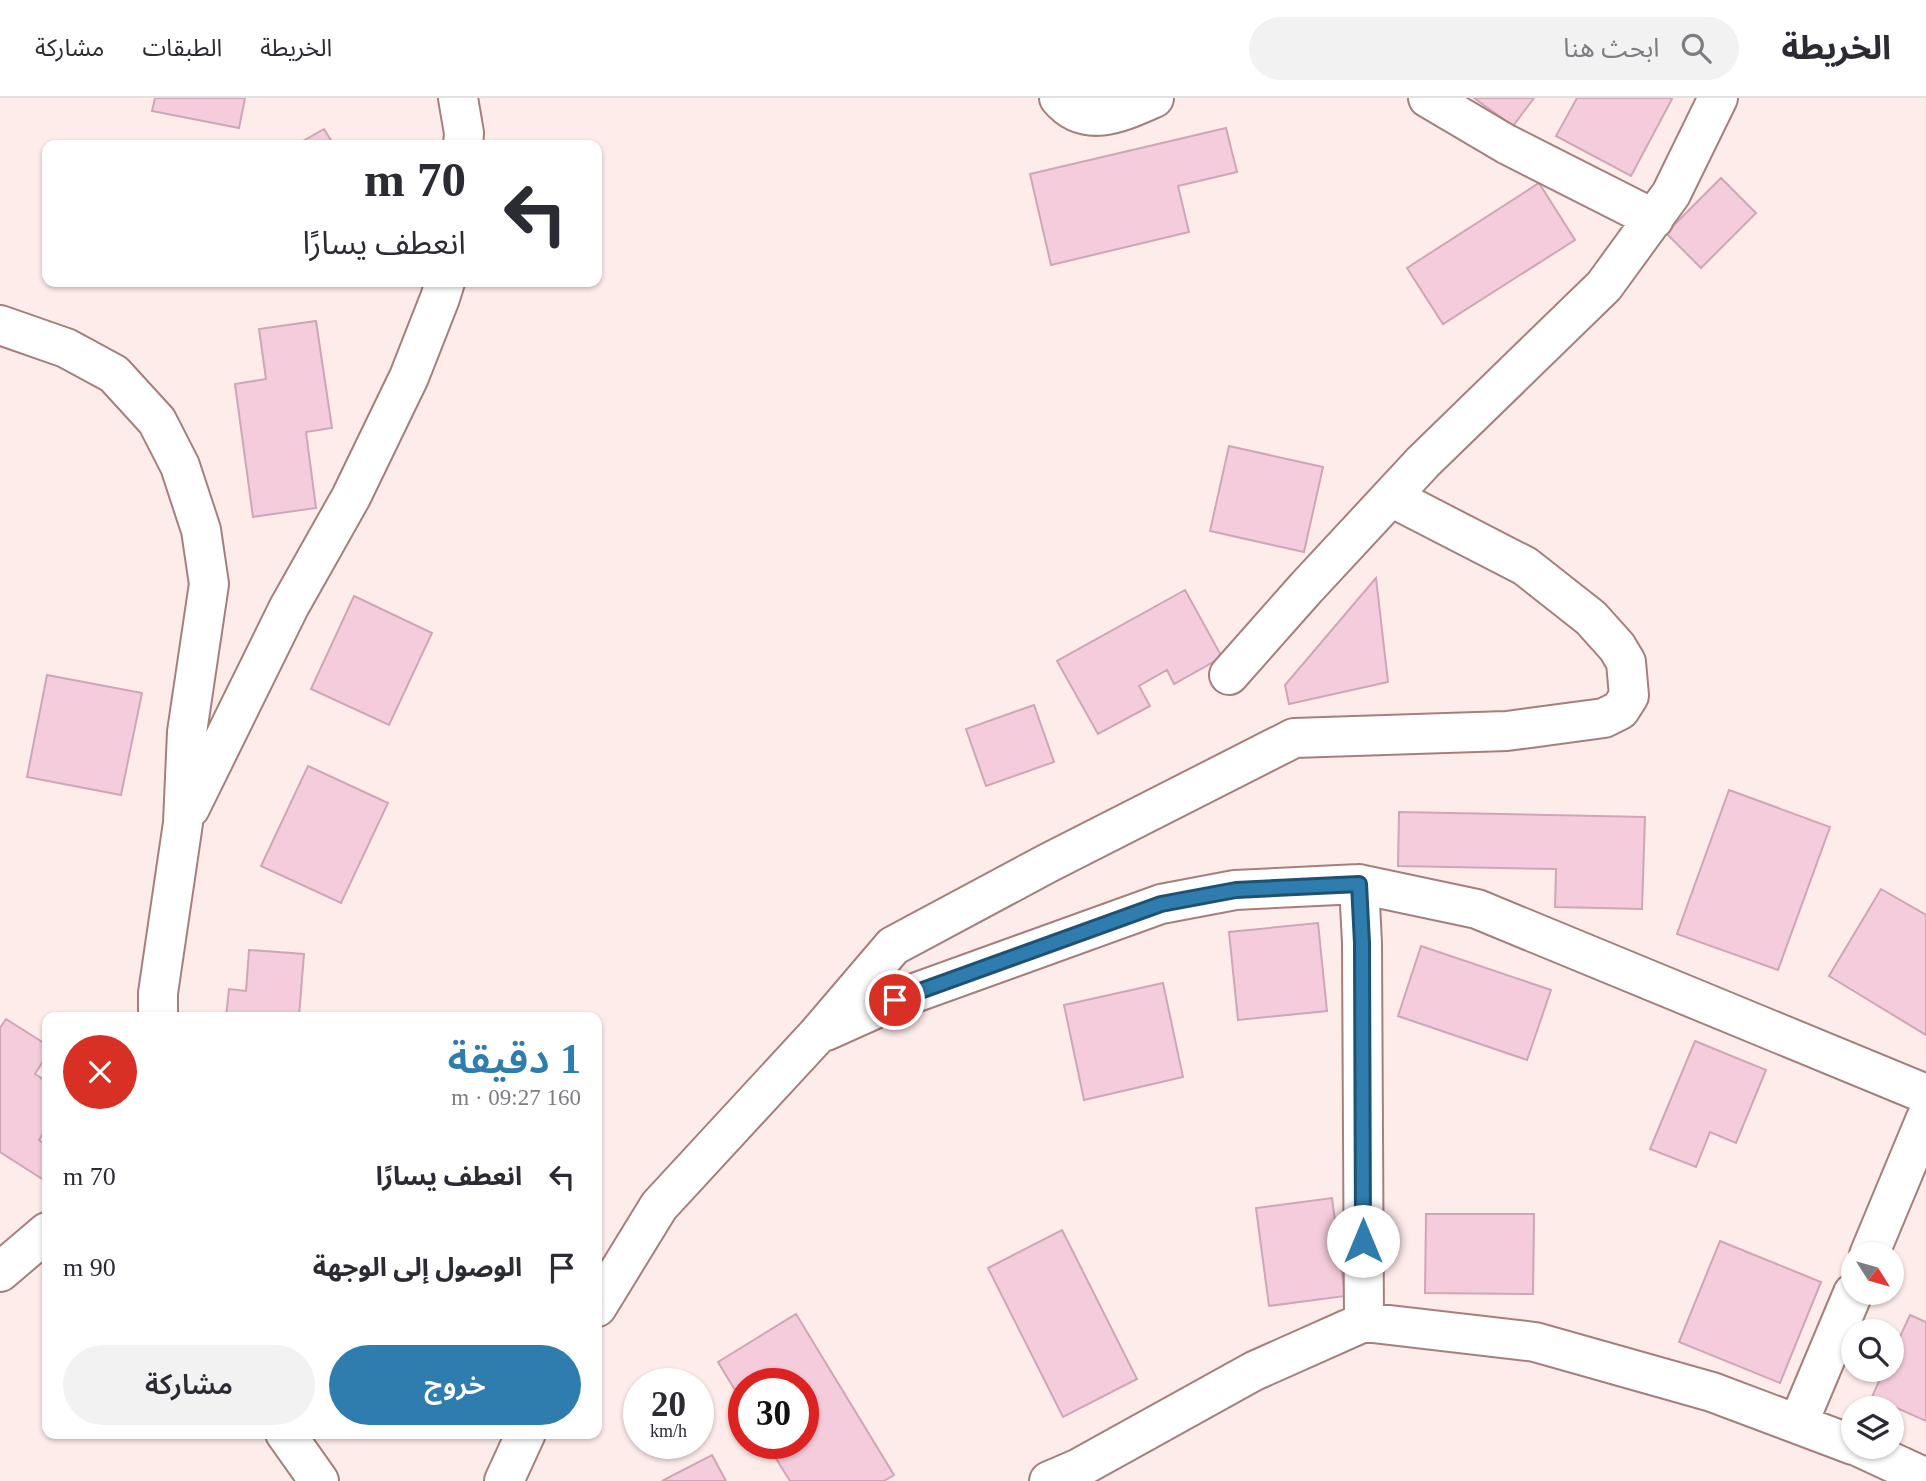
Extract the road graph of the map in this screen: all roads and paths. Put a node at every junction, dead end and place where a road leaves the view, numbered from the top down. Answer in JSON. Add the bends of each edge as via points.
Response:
{"nodes":[{"id":1,"x":458,"y":98,"type":"edge"},
{"id":2,"x":1059,"y":98,"type":"edge"},
{"id":3,"x":1154,"y":98,"type":"edge"},
{"id":4,"x":1428,"y":98,"type":"edge"},
{"id":5,"x":1718,"y":98,"type":"edge"},
{"id":6,"x":463,"y":140,"type":"edge"},
{"id":7,"x":1654,"y":219,"type":"junction"},
{"id":8,"x":443,"y":287,"type":"edge"},
{"id":9,"x":0,"y":325,"type":"edge"},
{"id":10,"x":1391,"y":497,"type":"junction"},
{"id":11,"x":1229,"y":675,"type":"dead end"},
{"id":12,"x":183,"y":823,"type":"junction"},
{"id":13,"x":1359,"y":884,"type":"junction"},
{"id":14,"x":158,"y":1012,"type":"edge"},
{"id":15,"x":817,"y":1035,"type":"junction"},
{"id":16,"x":1926,"y":1094,"type":"edge"},
{"id":17,"x":1926,"y":1118,"type":"edge"},
{"id":18,"x":42,"y":1236,"type":"edge"},
{"id":19,"x":1874,"y":1242,"type":"edge"},
{"id":20,"x":0,"y":1272,"type":"edge"},
{"id":21,"x":602,"y":1299,"type":"edge"},
{"id":22,"x":1848,"y":1306,"type":"edge"},
{"id":23,"x":1364,"y":1322,"type":"junction"},
{"id":24,"x":1798,"y":1424,"type":"junction"},
{"id":25,"x":289,"y":1439,"type":"edge"},
{"id":26,"x":523,"y":1439,"type":"edge"},
{"id":27,"x":1841,"y":1440,"type":"edge"},
{"id":28,"x":1885,"y":1459,"type":"edge"},
{"id":29,"x":1926,"y":1478,"type":"edge"},
{"id":30,"x":319,"y":1481,"type":"edge"},
{"id":31,"x":504,"y":1481,"type":"edge"},
{"id":32,"x":1049,"y":1481,"type":"edge"}],
"edges":[{"from":1,"to":6,"type":"street"},
{"from":2,"to":3,"type":"street","via":[[1068,109],[1088,116],[1118,114]]},
{"from":4,"to":7,"type":"street","via":[[1506,144]]},
{"from":5,"to":7,"type":"street"},
{"from":7,"to":10,"type":"street","via":[[1604,286]]},
{"from":8,"to":12,"type":"street","via":[[409,377],[351,497],[289,607]]},
{"from":9,"to":12,"type":"street","via":[[66,348],[114,374],[157,421],[180,466],[201,530],[209,584],[187,732]]},
{"from":10,"to":11,"type":"street"},
{"from":10,"to":15,"type":"street","via":[[1525,566],[1591,618],[1626,662],[1629,696],[1620,710],[1604,718],[1507,731],[1294,738],[893,946]]},
{"from":12,"to":14,"type":"street"},
{"from":13,"to":15,"type":"street","via":[[1236,890],[1161,904],[895,1000]]},
{"from":13,"to":16,"type":"street","via":[[1477,909]]},
{"from":13,"to":23,"type":"street"},
{"from":15,"to":21,"type":"street","via":[[659,1206]]},
{"from":17,"to":19,"type":"street"},
{"from":18,"to":20,"type":"street"},
{"from":22,"to":24,"type":"street"},
{"from":23,"to":24,"type":"street","via":[[1535,1342],[1712,1392]]},
{"from":23,"to":32,"type":"street","via":[[1254,1371]]},
{"from":24,"to":27,"type":"street"},
{"from":25,"to":30,"type":"street"},
{"from":26,"to":31,"type":"street"},
{"from":28,"to":29,"type":"street"}]}
